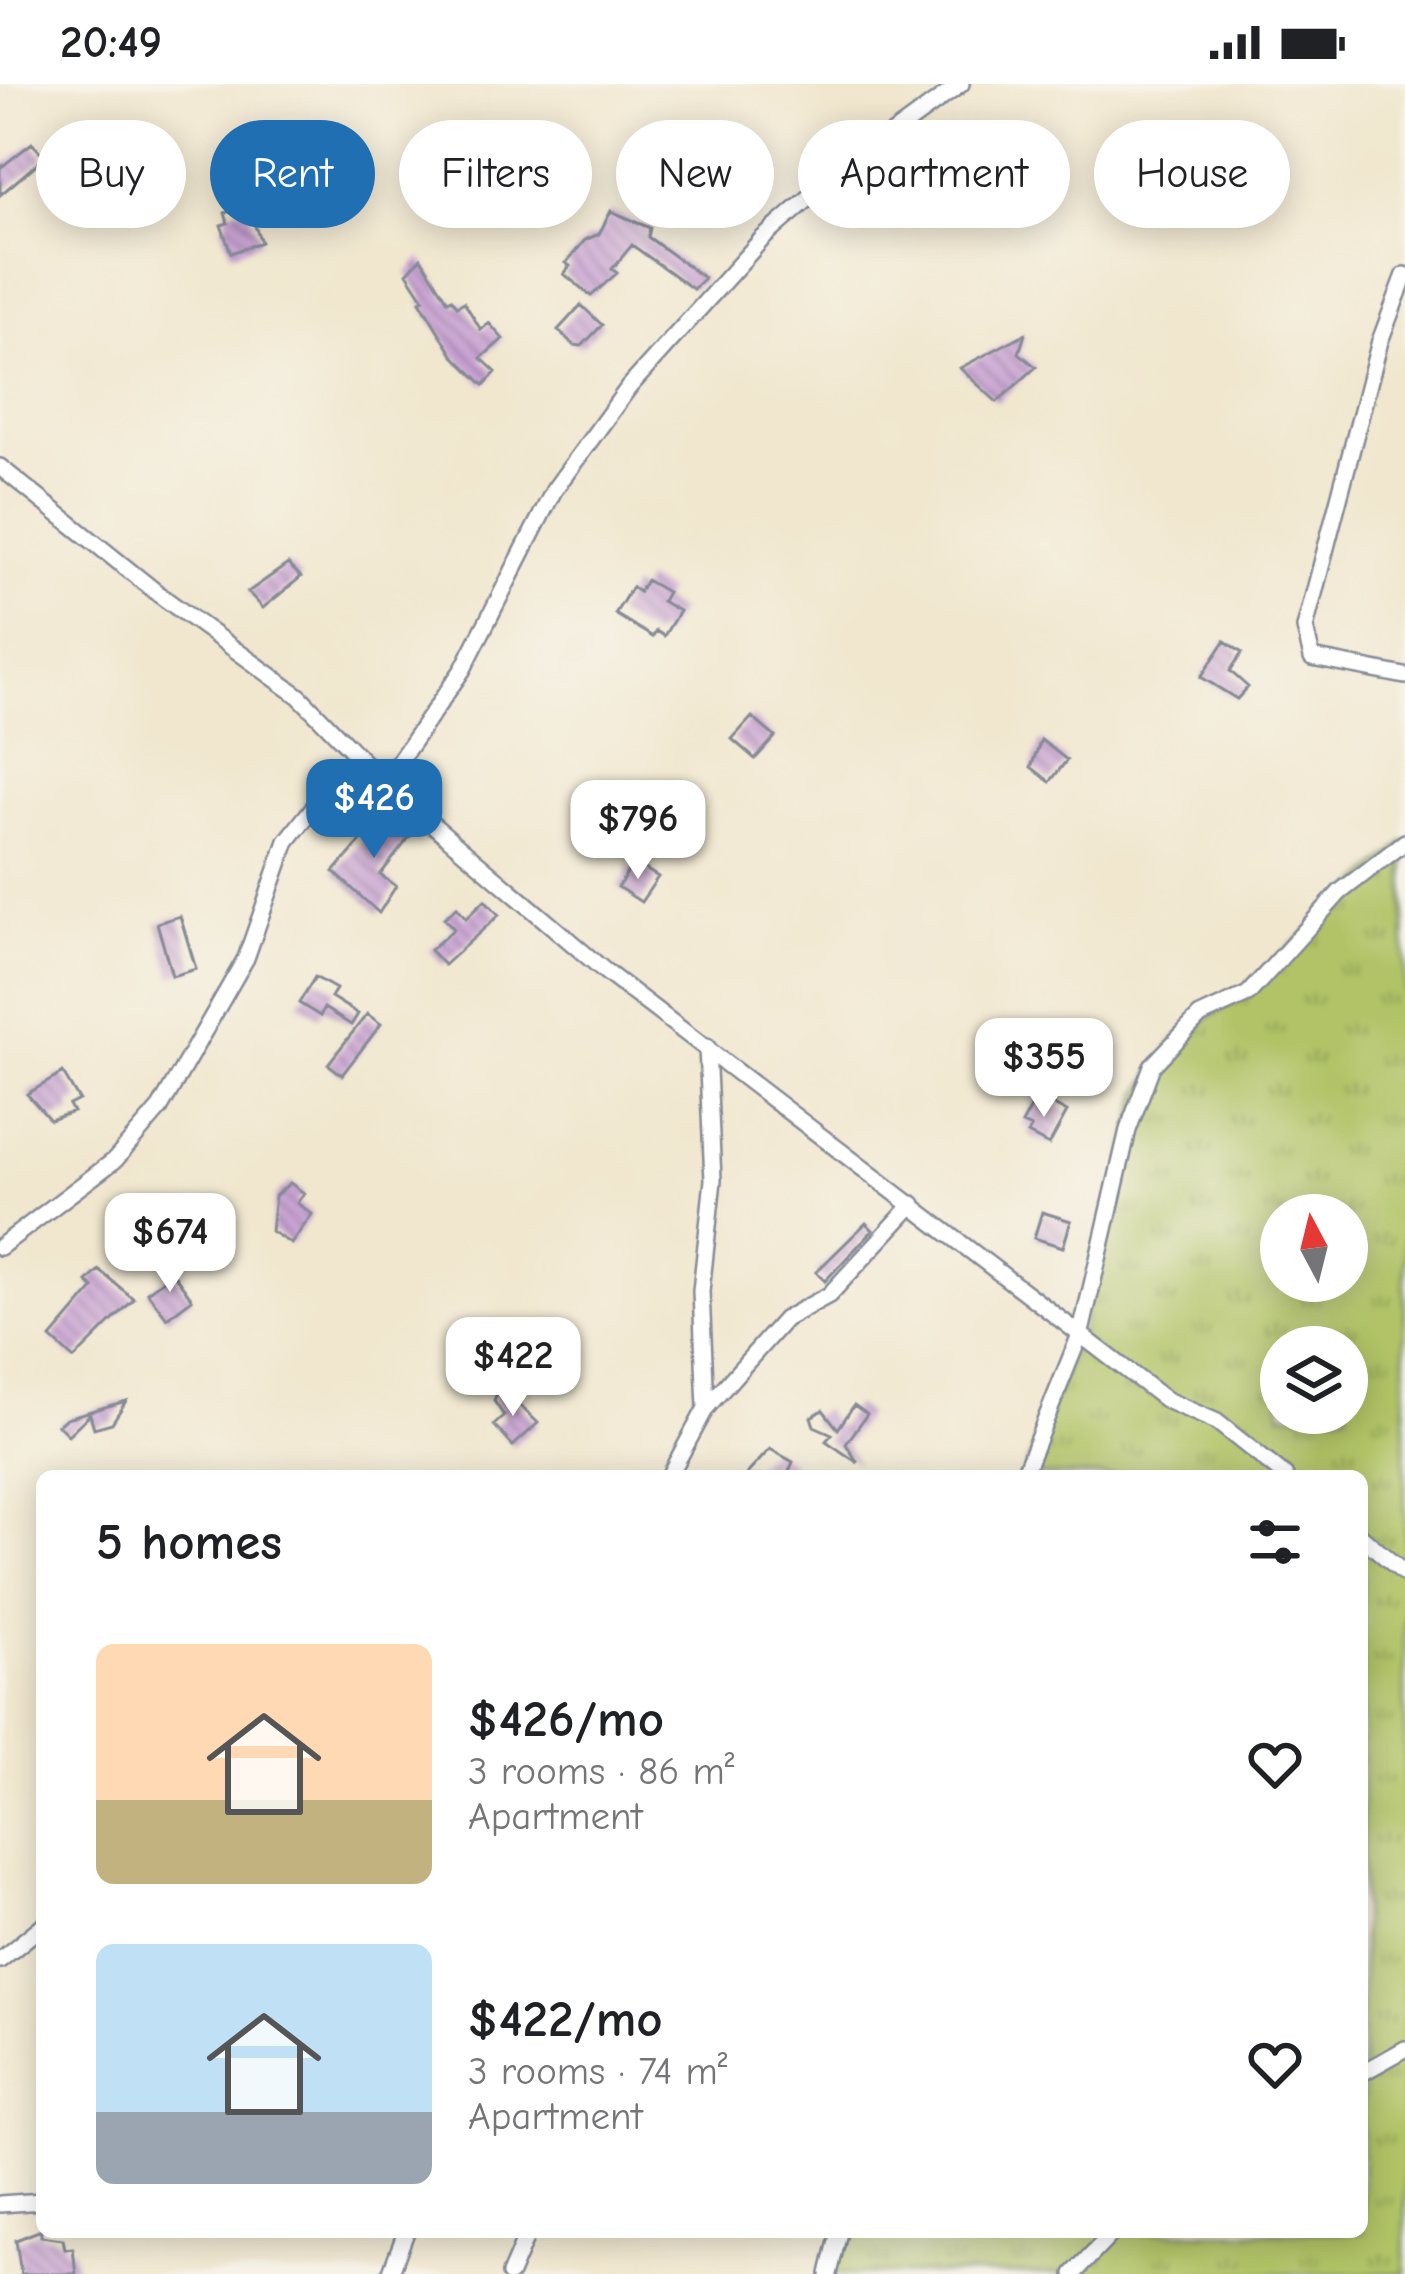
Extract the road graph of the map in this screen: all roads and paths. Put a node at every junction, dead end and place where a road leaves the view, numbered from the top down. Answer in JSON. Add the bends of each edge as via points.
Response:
{"nodes":[{"id":1,"x":961,"y":84,"type":"edge"},
{"id":2,"x":1405,"y":275,"type":"edge"},
{"id":3,"x":0,"y":467,"type":"edge"},
{"id":4,"x":1405,"y":676,"type":"edge"},
{"id":5,"x":355,"y":755,"type":"junction"},
{"id":6,"x":384,"y":783,"type":"junction"},
{"id":7,"x":1405,"y":842,"type":"edge"},
{"id":8,"x":707,"y":1047,"type":"junction"},
{"id":9,"x":913,"y":1204,"type":"junction"},
{"id":10,"x":0,"y":1247,"type":"edge"},
{"id":11,"x":1081,"y":1332,"type":"junction"},
{"id":12,"x":706,"y":1408,"type":"junction"},
{"id":13,"x":672,"y":1470,"type":"edge"},
{"id":14,"x":1025,"y":1470,"type":"edge"},
{"id":15,"x":1278,"y":1470,"type":"edge"},
{"id":16,"x":1368,"y":1543,"type":"edge"},
{"id":17,"x":1405,"y":1574,"type":"edge"},
{"id":18,"x":36,"y":1931,"type":"edge"},
{"id":19,"x":0,"y":1960,"type":"edge"},
{"id":20,"x":1405,"y":2049,"type":"edge"},
{"id":21,"x":1368,"y":2070,"type":"edge"},
{"id":22,"x":36,"y":2201,"type":"edge"},
{"id":23,"x":0,"y":2204,"type":"edge"},
{"id":24,"x":404,"y":2238,"type":"edge"},
{"id":25,"x":525,"y":2238,"type":"edge"},
{"id":26,"x":837,"y":2238,"type":"edge"},
{"id":27,"x":1107,"y":2238,"type":"edge"},
{"id":28,"x":390,"y":2274,"type":"edge"},
{"id":29,"x":510,"y":2274,"type":"edge"},
{"id":30,"x":830,"y":2274,"type":"edge"},
{"id":31,"x":1073,"y":2274,"type":"edge"}],
"edges":[{"from":1,"to":6,"type":"street","via":[[762,239],[629,387],[554,490],[463,669]]},
{"from":2,"to":4,"type":"street","via":[[1380,341],[1305,628],[1312,658]]},
{"from":3,"to":5,"type":"street","via":[[286,686]]},
{"from":5,"to":6,"type":"street"},
{"from":5,"to":10,"type":"street","via":[[287,841],[246,958],[160,1108],[115,1160]]},
{"from":6,"to":8,"type":"street"},
{"from":7,"to":11,"type":"street","via":[[1340,892],[1248,994],[1200,1016],[1152,1066],[1128,1130]]},
{"from":8,"to":9,"type":"street"},
{"from":8,"to":12,"type":"street","via":[[713,1180],[701,1291]]},
{"from":9,"to":11,"type":"street"},
{"from":9,"to":12,"type":"street","via":[[829,1295],[785,1319]]},
{"from":11,"to":14,"type":"street"},
{"from":11,"to":15,"type":"street","via":[[1166,1400],[1217,1422]]},
{"from":12,"to":13,"type":"street"},
{"from":16,"to":17,"type":"street"},
{"from":18,"to":19,"type":"street"},
{"from":20,"to":21,"type":"street"},
{"from":22,"to":23,"type":"street"},
{"from":24,"to":28,"type":"street"},
{"from":25,"to":29,"type":"street"},
{"from":26,"to":30,"type":"street"},
{"from":27,"to":31,"type":"street"}]}
